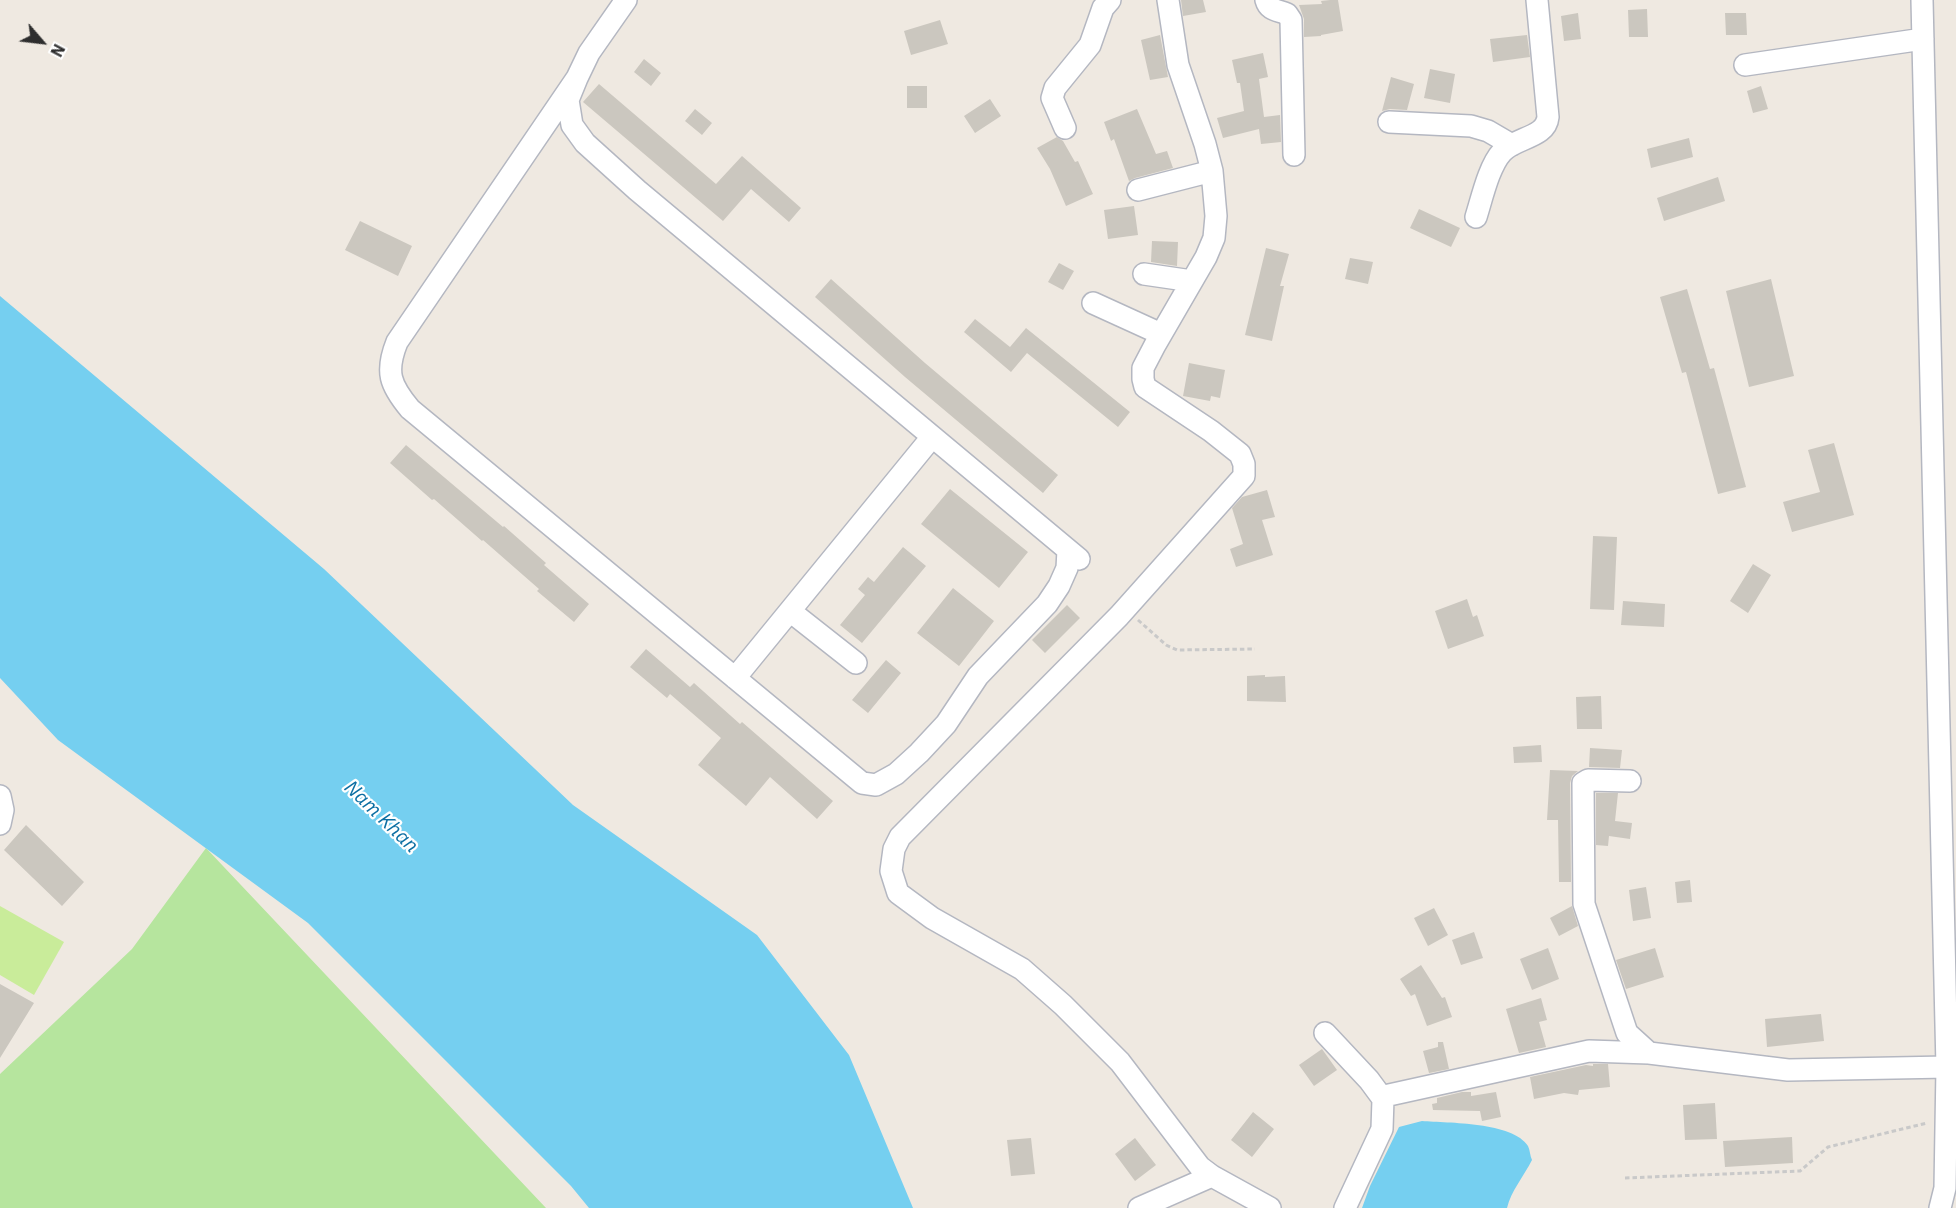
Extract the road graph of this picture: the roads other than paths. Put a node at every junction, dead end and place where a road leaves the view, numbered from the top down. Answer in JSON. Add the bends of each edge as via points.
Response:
{"nodes":[{"id":1,"x":626,"y":0,"type":"edge"},
{"id":2,"x":1110,"y":0,"type":"edge"},
{"id":3,"x":1168,"y":0,"type":"edge"},
{"id":4,"x":1266,"y":0,"type":"edge"},
{"id":5,"x":1537,"y":0,"type":"edge"},
{"id":6,"x":1922,"y":0,"type":"edge"},
{"id":7,"x":1923,"y":39,"type":"junction"},
{"id":8,"x":1745,"y":65,"type":"dead end"},
{"id":9,"x":577,"y":78,"type":"junction"},
{"id":10,"x":1389,"y":122,"type":"dead end"},
{"id":11,"x":1065,"y":128,"type":"dead end"},
{"id":12,"x":1512,"y":145,"type":"junction"},
{"id":13,"x":1294,"y":154,"type":"dead end"},
{"id":14,"x":1212,"y":171,"type":"junction"},
{"id":15,"x":1138,"y":190,"type":"dead end"},
{"id":16,"x":1476,"y":217,"type":"dead end"},
{"id":17,"x":1144,"y":274,"type":"dead end"},
{"id":18,"x":1192,"y":281,"type":"junction"},
{"id":19,"x":1093,"y":303,"type":"dead end"},
{"id":20,"x":1161,"y":334,"type":"junction"},
{"id":21,"x":932,"y":437,"type":"junction"},
{"id":22,"x":790,"y":611,"type":"junction"},
{"id":23,"x":856,"y":663,"type":"dead end"},
{"id":24,"x":735,"y":678,"type":"junction"},
{"id":25,"x":1630,"y":781,"type":"dead end"},
{"id":26,"x":0,"y":796,"type":"edge"},
{"id":27,"x":0,"y":824,"type":"edge"},
{"id":28,"x":1324,"y":1033,"type":"dead end"},
{"id":29,"x":1649,"y":1053,"type":"junction"},
{"id":30,"x":1947,"y":1067,"type":"junction"},
{"id":31,"x":1383,"y":1100,"type":"junction"},
{"id":32,"x":1212,"y":1176,"type":"junction"},
{"id":33,"x":1139,"y":1208,"type":"edge"},
{"id":34,"x":1270,"y":1208,"type":"edge"},
{"id":35,"x":1345,"y":1208,"type":"edge"},
{"id":36,"x":1940,"y":1208,"type":"edge"}],
"edges":[{"from":1,"to":9,"type":"street"},
{"from":2,"to":11,"type":"street","via":[[1103,8],[1090,45],[1055,88],[1052,98]]},
{"from":3,"to":14,"type":"street","via":[[1178,65]]},
{"from":4,"to":13,"type":"street","via":[[1268,6],[1287,14],[1291,20]]},
{"from":5,"to":12,"type":"street","via":[[1547,124],[1542,131]]},
{"from":6,"to":7,"type":"street"},
{"from":7,"to":8,"type":"street"},
{"from":7,"to":30,"type":"street"},
{"from":9,"to":21,"type":"street","via":[[568,100],[572,125],[585,143]]},
{"from":9,"to":24,"type":"street","via":[[397,342],[390,359],[390,379],[410,409]]},
{"from":10,"to":12,"type":"street","via":[[1471,126]]},
{"from":12,"to":16,"type":"street","via":[[1494,164]]},
{"from":14,"to":15,"type":"street"},
{"from":14,"to":18,"type":"street","via":[[1214,238]]},
{"from":17,"to":18,"type":"street"},
{"from":18,"to":20,"type":"street"},
{"from":19,"to":20,"type":"street"},
{"from":20,"to":32,"type":"street","via":[[1143,369],[1145,387],[1240,454],[1244,476],[1125,609],[900,837],[891,871],[898,893],[932,918],[1022,969],[1063,1005],[1120,1062],[1200,1167]]},
{"from":21,"to":22,"type":"street"},
{"from":21,"to":24,"type":"street","via":[[1075,556],[1047,604],[978,676],[946,724],[919,753],[876,786],[862,783]]},
{"from":22,"to":23,"type":"street"},
{"from":22,"to":24,"type":"street"},
{"from":25,"to":29,"type":"street","via":[[1583,783],[1584,904],[1627,1033]]},
{"from":26,"to":27,"type":"street"},
{"from":28,"to":31,"type":"street"},
{"from":29,"to":30,"type":"street","via":[[1788,1070]]},
{"from":29,"to":31,"type":"street","via":[[1589,1051],[1389,1095]]},
{"from":30,"to":36,"type":"street","via":[[1946,1188]]},
{"from":31,"to":35,"type":"street","via":[[1382,1129]]},
{"from":32,"to":33,"type":"street"},
{"from":32,"to":34,"type":"street"}]}
